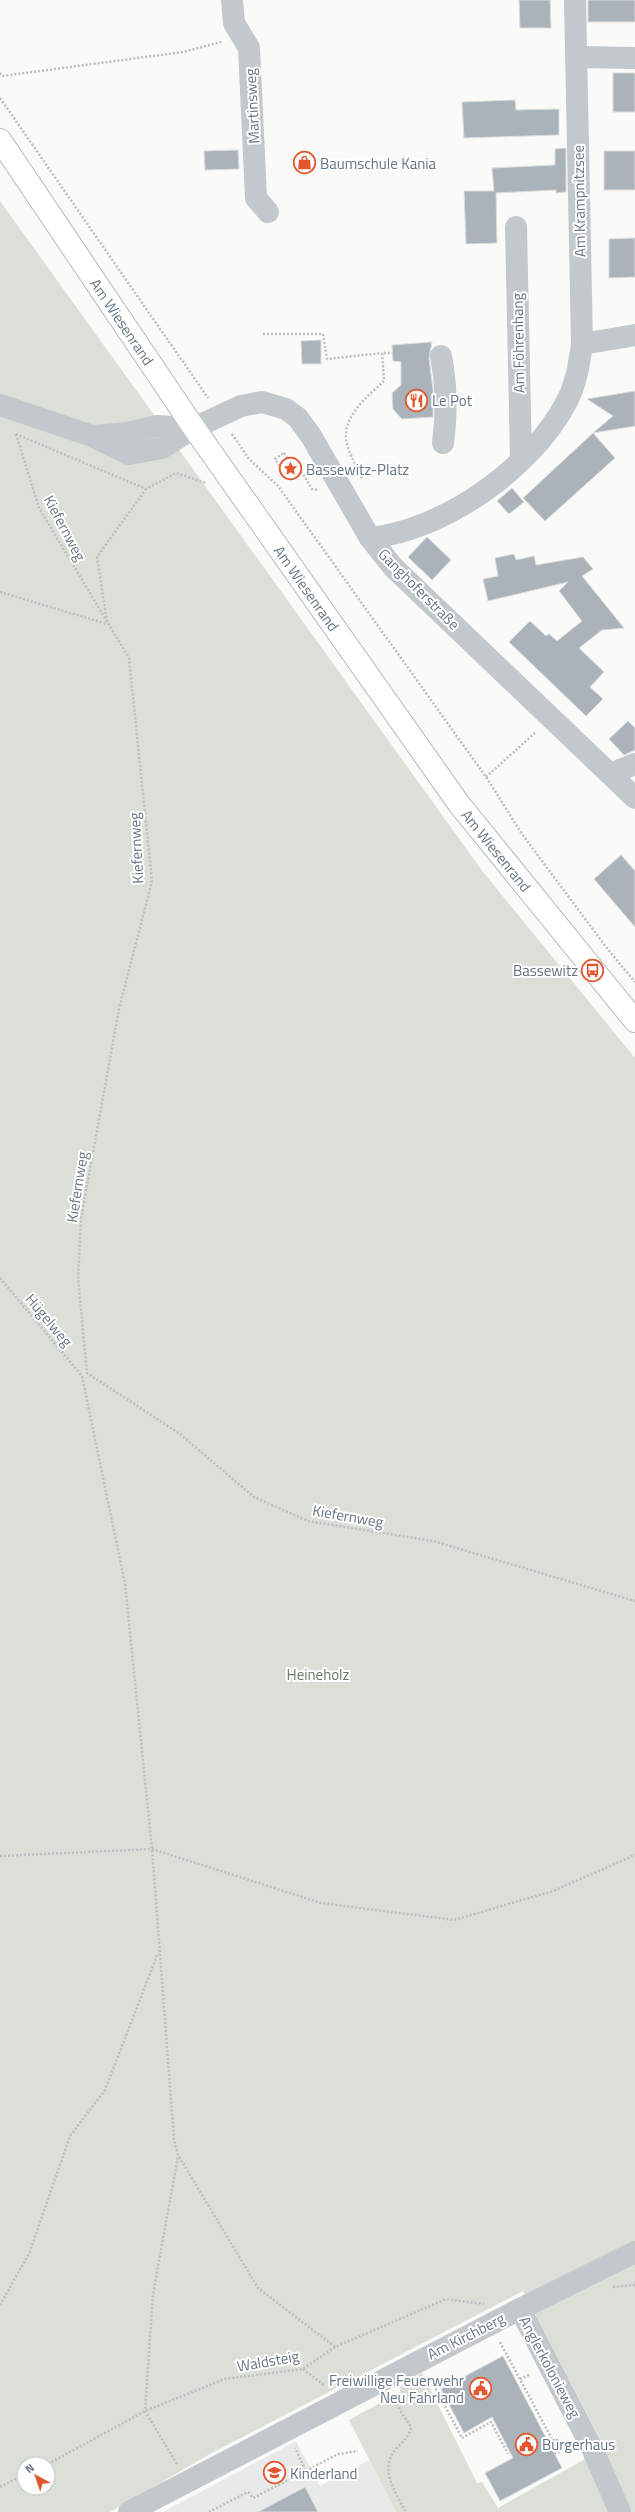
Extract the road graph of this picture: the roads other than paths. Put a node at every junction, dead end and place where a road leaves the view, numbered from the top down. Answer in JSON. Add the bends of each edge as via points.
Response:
{"nodes":[{"id":1,"x":232,"y":0,"type":"edge"},
{"id":2,"x":575,"y":0,"type":"edge"},
{"id":3,"x":577,"y":57,"type":"junction"},
{"id":4,"x":635,"y":58,"type":"edge"},
{"id":5,"x":0,"y":140,"type":"edge"},
{"id":6,"x":268,"y":212,"type":"dead end"},
{"id":7,"x":516,"y":227,"type":"dead end"},
{"id":8,"x":635,"y":335,"type":"edge"},
{"id":9,"x":582,"y":344,"type":"junction"},
{"id":10,"x":441,"y":356,"type":"dead end"},
{"id":11,"x":0,"y":405,"type":"edge"},
{"id":12,"x":194,"y":428,"type":"junction"},
{"id":13,"x":443,"y":443,"type":"dead end"},
{"id":14,"x":521,"y":459,"type":"junction"},
{"id":15,"x":370,"y":538,"type":"junction"},
{"id":16,"x":635,"y":764,"type":"edge"},
{"id":17,"x":610,"y":774,"type":"junction"},
{"id":18,"x":635,"y":798,"type":"edge"},
{"id":19,"x":635,"y":1021,"type":"edge"},
{"id":20,"x":635,"y":2252,"type":"edge"},
{"id":21,"x":520,"y":2309,"type":"junction"},
{"id":22,"x":129,"y":2512,"type":"edge"},
{"id":23,"x":620,"y":2512,"type":"edge"}],
"edges":[{"from":1,"to":6,"type":"street","name":"Martinsweg","via":[[234,23],[249,48],[256,198]]},
{"from":2,"to":3,"type":"street","name":"Am Krampnitzsee"},
{"from":3,"to":4,"type":"street"},
{"from":3,"to":9,"type":"street","name":"Am Krampnitzsee"},
{"from":5,"to":12,"type":"main road","name":"Am Wiesenrand"},
{"from":7,"to":14,"type":"street","name":"Am Föhrenhang"},
{"from":8,"to":9,"type":"street"},
{"from":9,"to":14,"type":"street","via":[[577,377],[567,402],[554,424]]},
{"from":10,"to":13,"type":"street","via":[[447,414]]},
{"from":11,"to":12,"type":"street","via":[[92,436],[126,433],[157,426]]},
{"from":12,"to":15,"type":"street","name":"Ganghoferstraße","via":[[241,406],[262,402],[286,409],[298,418]]},
{"from":12,"to":19,"type":"main road","name":"Am Wiesenrand","via":[[459,804]]},
{"from":14,"to":15,"type":"street","via":[[480,494],[447,514],[396,536]]},
{"from":15,"to":17,"type":"street","name":"Ganghoferstraße","via":[[393,567]]},
{"from":16,"to":17,"type":"street"},
{"from":17,"to":18,"type":"street","name":"Ganghoferstraße"},
{"from":20,"to":21,"type":"street","name":"Am Kirchberg"},
{"from":21,"to":22,"type":"street","name":"Am Kirchberg"},
{"from":21,"to":23,"type":"street","name":"Anglerkolonieweg","via":[[592,2448]]}]}
